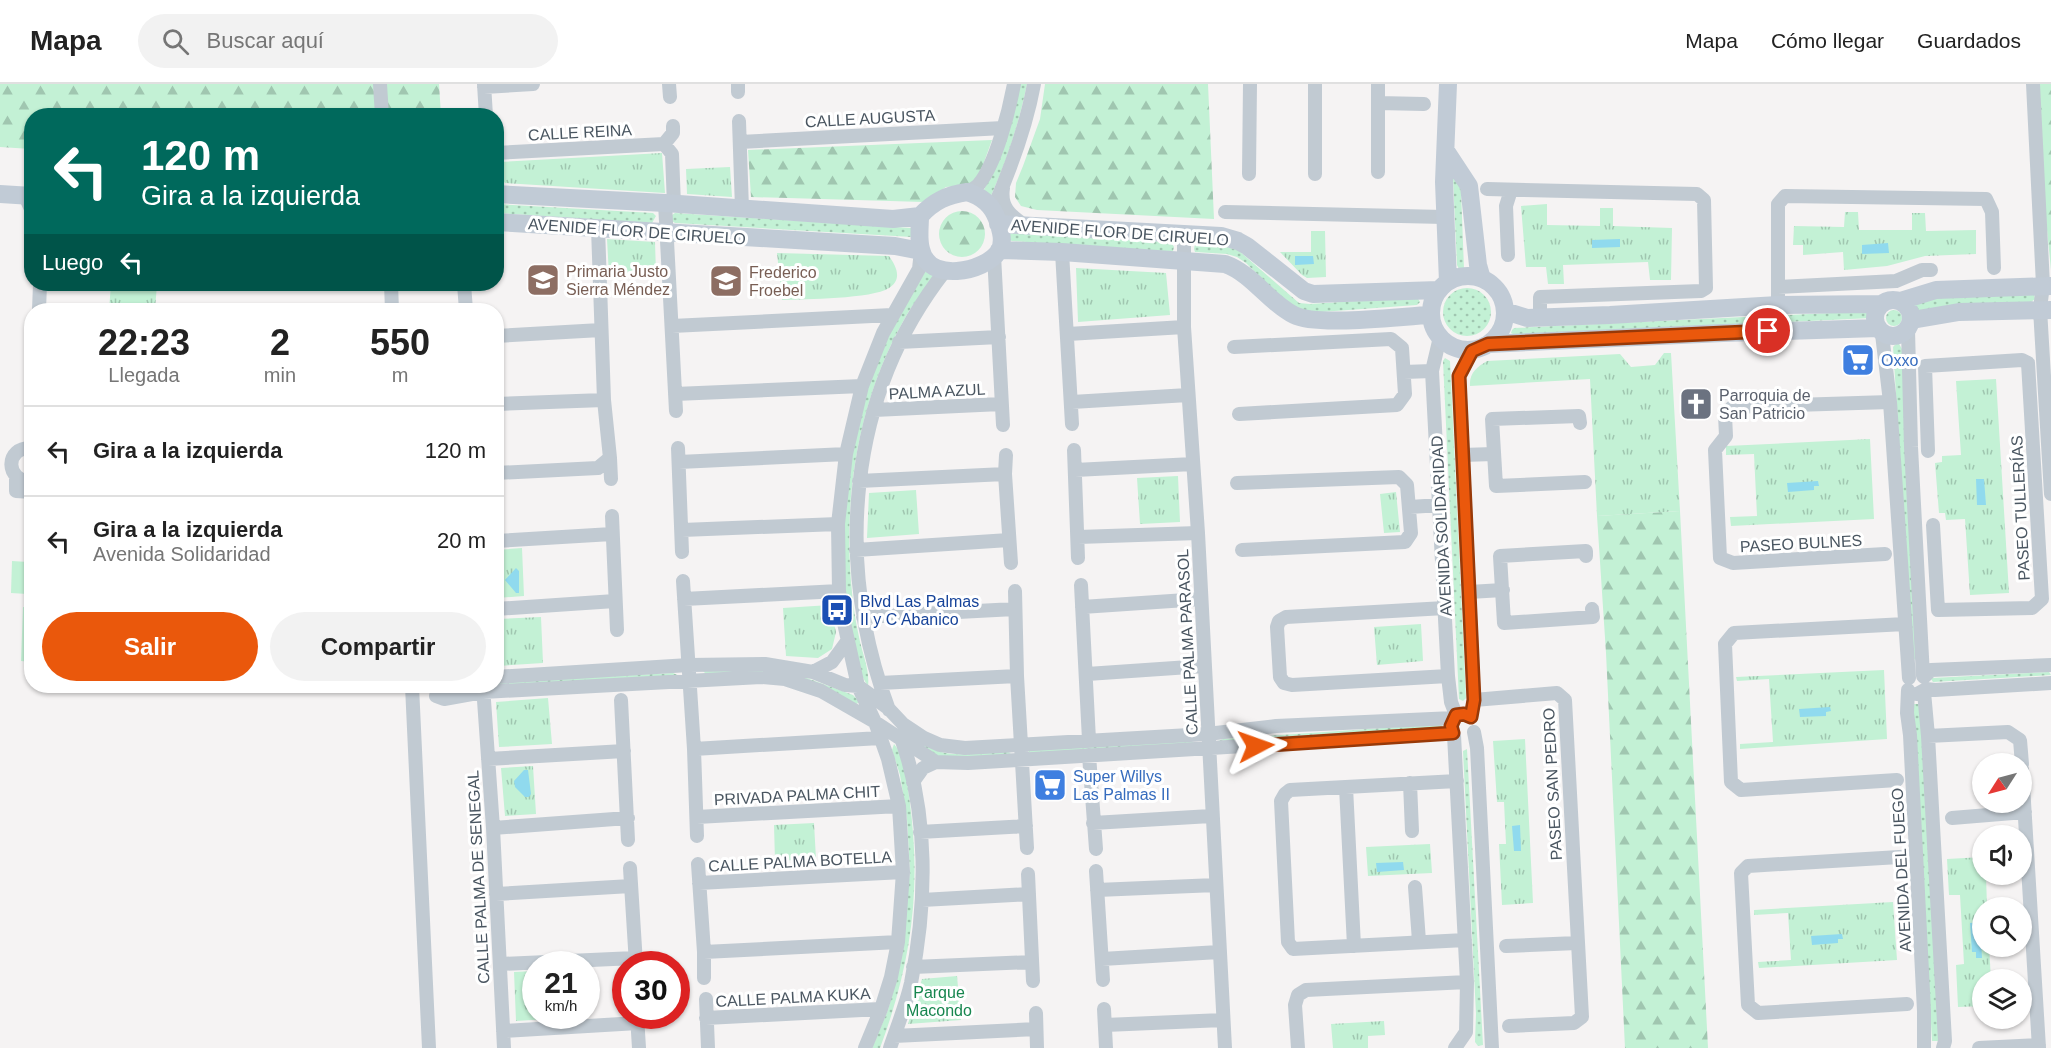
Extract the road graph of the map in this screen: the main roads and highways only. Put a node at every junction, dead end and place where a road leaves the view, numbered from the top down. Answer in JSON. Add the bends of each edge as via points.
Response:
{"nodes":[{"id":1,"x":1448,"y":84,"type":"edge"},
{"id":2,"x":1446,"y":151,"type":"junction"},
{"id":3,"x":0,"y":194,"type":"edge"},
{"id":4,"x":504,"y":194,"type":"edge"},
{"id":5,"x":24,"y":200,"type":"edge"},
{"id":6,"x":920,"y":216,"type":"junction"},
{"id":7,"x":996,"y":216,"type":"junction"},
{"id":8,"x":504,"y":222,"type":"edge"},
{"id":9,"x":921,"y":251,"type":"junction"},
{"id":10,"x":997,"y":253,"type":"junction"},
{"id":11,"x":1482,"y":279,"type":"junction"},
{"id":12,"x":1443,"y":286,"type":"junction"},
{"id":13,"x":2047,"y":286,"type":"edge"},
{"id":14,"x":1891,"y":302,"type":"junction"},
{"id":15,"x":2046,"y":309,"type":"edge"},
{"id":16,"x":1505,"y":311,"type":"junction"},
{"id":17,"x":1431,"y":315,"type":"junction"},
{"id":18,"x":1910,"y":325,"type":"junction"},
{"id":19,"x":1880,"y":331,"type":"junction"},
{"id":20,"x":1480,"y":347,"type":"junction"}],
"edges":[{"from":1,"to":2,"type":"main road"},
{"from":2,"to":11,"type":"main road","via":[[1469,186]]},
{"from":2,"to":12,"type":"main road"},
{"from":3,"to":5,"type":"main road"},
{"from":4,"to":6,"type":"main road","name":"AVENIDE FLOR DE CIRUELO","via":[[893,219]]},
{"from":6,"to":7,"type":"main road","via":[[941,198],[967,192],[976,195]]},
{"from":6,"to":9,"type":"main road"},
{"from":7,"to":10,"type":"main road","via":[[1002,242]]},
{"from":7,"to":12,"type":"main road","name":"AVENIDE FLOR DE CIRUELO","via":[[1024,225],[1221,236],[1260,254],[1304,291],[1313,294]]},
{"from":8,"to":9,"type":"main road","name":"AVENIDE FLOR DE CIRUELO","via":[[895,246]]},
{"from":9,"to":10,"type":"main road","via":[[930,265],[945,271],[979,266]]},
{"from":10,"to":17,"type":"main road","name":"AVENIDE FLOR DE CIRUELO","via":[[1062,252],[1213,262],[1237,268],[1284,309],[1306,320]]},
{"from":11,"to":12,"type":"main road","via":[[1465,276]]},
{"from":11,"to":16,"type":"main road","via":[[1498,293]]},
{"from":12,"to":17,"type":"main road","via":[[1434,297]]},
{"from":13,"to":14,"type":"main road","via":[[1936,290]]},
{"from":14,"to":16,"type":"main road","via":[[1778,295],[1610,315],[1540,311],[1527,318]]},
{"from":14,"to":18,"type":"main road","via":[[1910,310]]},
{"from":14,"to":19,"type":"main road","via":[[1876,312]]},
{"from":15,"to":18,"type":"main road","via":[[1959,312]]},
{"from":16,"to":20,"type":"main road","via":[[1501,330]]},
{"from":17,"to":20,"type":"main road","via":[[1434,327],[1448,344],[1460,349]]},
{"from":18,"to":19,"type":"main road","via":[[1894,336]]},
{"from":19,"to":20,"type":"main road","via":[[1757,331]]}]}
